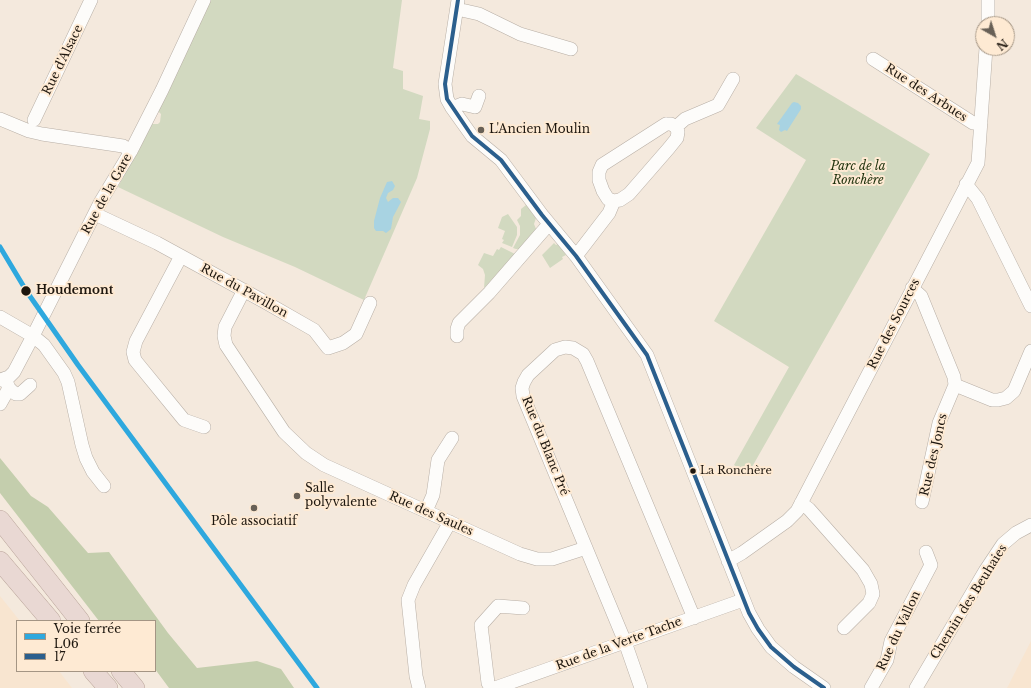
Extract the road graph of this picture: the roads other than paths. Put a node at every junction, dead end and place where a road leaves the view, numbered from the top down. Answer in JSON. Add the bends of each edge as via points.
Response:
{"nodes":[{"id":1,"x":91,"y":0,"type":"edge"},
{"id":2,"x":204,"y":0,"type":"edge"},
{"id":3,"x":988,"y":0,"type":"edge"},
{"id":4,"x":458,"y":4,"type":"edge"},
{"id":5,"x":988,"y":16,"type":"edge"},
{"id":6,"x":571,"y":49,"type":"dead end"},
{"id":7,"x":985,"y":56,"type":"edge"},
{"id":8,"x":873,"y":59,"type":"dead end"},
{"id":9,"x":733,"y":79,"type":"dead end"},
{"id":10,"x":479,"y":96,"type":"dead end"},
{"id":11,"x":452,"y":108,"type":"junction"},
{"id":12,"x":0,"y":119,"type":"edge"},
{"id":13,"x":34,"y":120,"type":"dead end"},
{"id":14,"x":981,"y":123,"type":"junction"},
{"id":15,"x":676,"y":127,"type":"junction"},
{"id":16,"x":131,"y":151,"type":"junction"},
{"id":17,"x":966,"y":184,"type":"junction"},
{"id":18,"x":614,"y":201,"type":"junction"},
{"id":19,"x":95,"y":214,"type":"junction"},
{"id":20,"x":549,"y":224,"type":"junction"},
{"id":21,"x":181,"y":256,"type":"junction"},
{"id":22,"x":576,"y":256,"type":"junction"},
{"id":23,"x":912,"y":288,"type":"junction"},
{"id":24,"x":244,"y":290,"type":"junction"},
{"id":25,"x":370,"y":303,"type":"dead end"},
{"id":26,"x":1031,"y":306,"type":"edge"},
{"id":27,"x":0,"y":317,"type":"edge"},
{"id":28,"x":33,"y":336,"type":"junction"},
{"id":29,"x":457,"y":336,"type":"dead end"},
{"id":30,"x":1031,"y":351,"type":"edge"},
{"id":31,"x":4,"y":382,"type":"edge"},
{"id":32,"x":30,"y":385,"type":"dead end"},
{"id":33,"x":955,"y":385,"type":"junction"},
{"id":34,"x":0,"y":404,"type":"edge"},
{"id":35,"x":204,"y":427,"type":"dead end"},
{"id":36,"x":452,"y":438,"type":"dead end"},
{"id":37,"x":104,"y":486,"type":"dead end"},
{"id":38,"x":922,"y":502,"type":"dead end"},
{"id":39,"x":801,"y":503,"type":"junction"},
{"id":40,"x":426,"y":511,"type":"junction"},
{"id":41,"x":0,"y":520,"type":"edge"},
{"id":42,"x":450,"y":522,"type":"junction"},
{"id":43,"x":1031,"y":525,"type":"edge"},
{"id":44,"x":586,"y":548,"type":"junction"},
{"id":45,"x":926,"y":552,"type":"dead end"},
{"id":46,"x":0,"y":561,"type":"edge"},
{"id":47,"x":728,"y":561,"type":"junction"},
{"id":48,"x":743,"y":600,"type":"junction"},
{"id":49,"x":523,"y":608,"type":"dead end"},
{"id":50,"x":694,"y":618,"type":"junction"},
{"id":51,"x":50,"y":620,"type":"edge"},
{"id":52,"x":79,"y":620,"type":"edge"},
{"id":53,"x":844,"y":628,"type":"dead end"},
{"id":54,"x":625,"y":642,"type":"junction"},
{"id":55,"x":95,"y":672,"type":"edge"},
{"id":56,"x":122,"y":672,"type":"edge"},
{"id":57,"x":108,"y":688,"type":"edge"},
{"id":58,"x":135,"y":688,"type":"edge"},
{"id":59,"x":419,"y":688,"type":"edge"},
{"id":60,"x":491,"y":688,"type":"edge"},
{"id":61,"x":495,"y":688,"type":"edge"},
{"id":62,"x":641,"y":688,"type":"edge"},
{"id":63,"x":824,"y":688,"type":"edge"},
{"id":64,"x":871,"y":688,"type":"edge"},
{"id":65,"x":916,"y":688,"type":"edge"}],
"edges":[{"from":1,"to":13,"type":"street","name":"Rue d'Alsace"},
{"from":2,"to":16,"type":"street","name":"Rue de la Gare"},
{"from":3,"to":5,"type":"street"},
{"from":4,"to":6,"type":"street","via":[[520,34]]},
{"from":4,"to":11,"type":"street","via":[[445,84],[447,99]]},
{"from":7,"to":14,"type":"street","name":"Rue des Sources"},
{"from":8,"to":14,"type":"street","name":"Rue des Arbues","via":[[973,123]]},
{"from":9,"to":15,"type":"street","via":[[718,105],[685,119]]},
{"from":10,"to":11,"type":"street","via":[[475,107],[462,104]]},
{"from":11,"to":20,"type":"street","via":[[472,136],[501,160]]},
{"from":12,"to":16,"type":"street","via":[[29,131],[123,146]]},
{"from":14,"to":17,"type":"street","name":"Rue des Sources","via":[[978,163]]},
{"from":15,"to":18,"type":"street","via":[[677,138],[669,148],[629,194]]},
{"from":15,"to":18,"type":"street","via":[[666,124],[602,165],[599,180],[608,199]]},
{"from":16,"to":19,"type":"street","name":"Rue de la Gare"},
{"from":17,"to":23,"type":"street","name":"Rue des Sources"},
{"from":17,"to":26,"type":"street","via":[[978,199]]},
{"from":18,"to":22,"type":"street","via":[[609,213]]},
{"from":19,"to":21,"type":"street","name":"Rue du Pavillon"},
{"from":19,"to":28,"type":"street","name":"Rue de la Gare"},
{"from":20,"to":22,"type":"street"},
{"from":20,"to":29,"type":"street","via":[[489,293],[459,323]]},
{"from":21,"to":24,"type":"street","name":"Rue du Pavillon"},
{"from":21,"to":35,"type":"street","via":[[136,340],[133,352],[135,360],[184,420]]},
{"from":22,"to":47,"type":"street","via":[[648,355]]},
{"from":23,"to":33,"type":"street","via":[[921,296]]},
{"from":23,"to":39,"type":"street","name":"Rue des Sources"},
{"from":24,"to":25,"type":"street","name":"Rue du Pavillon","via":[[314,330],[328,348],[356,334]]},
{"from":24,"to":40,"type":"street","name":"Rue des Saules","via":[[225,327],[226,345],[284,432],[306,453],[324,465]]},
{"from":27,"to":28,"type":"street"},
{"from":28,"to":31,"type":"street","name":"Rue de la Gare","via":[[14,372]]},
{"from":28,"to":37,"type":"street","via":[[44,345],[64,373],[86,458]]},
{"from":30,"to":33,"type":"street","via":[[1014,391],[1006,398],[992,400]]},
{"from":31,"to":32,"type":"street","via":[[13,392],[20,394]]},
{"from":31,"to":34,"type":"street","name":"Rue de la Gare"},
{"from":33,"to":38,"type":"street","name":"Rue des Joncs","via":[[939,423]]},
{"from":36,"to":40,"type":"street","via":[[438,460],[433,495]]},
{"from":39,"to":47,"type":"street","name":"Rue des Sources","via":[[787,521]]},
{"from":39,"to":53,"type":"street","via":[[858,564],[871,584],[873,594],[869,603]]},
{"from":40,"to":42,"type":"street","name":"Rue des Saules"},
{"from":41,"to":52,"type":"highway"},
{"from":42,"to":44,"type":"street","name":"Rue des Saules","via":[[520,554],[537,559],[552,559]]},
{"from":42,"to":59,"type":"street","via":[[408,600]]},
{"from":43,"to":65,"type":"street","name":"Chemin des Beuhaies","via":[[1016,532],[1003,544]]},
{"from":44,"to":50,"type":"street","name":"Rue du Blanc Pré","via":[[523,396],[522,388],[528,375],[555,350],[565,347],[578,350],[587,361]]},
{"from":44,"to":54,"type":"street","name":"Rue du Blanc Pré"},
{"from":45,"to":64,"type":"street","name":"Rue du Vallon","via":[[931,565],[891,641],[887,660]]},
{"from":46,"to":51,"type":"highway"},
{"from":47,"to":48,"type":"street"},
{"from":48,"to":50,"type":"street","name":"Rue de la Verte Tache"},
{"from":48,"to":63,"type":"street","via":[[758,629],[772,647],[794,667]]},
{"from":49,"to":60,"type":"street","via":[[498,606],[481,625],[488,683]]},
{"from":50,"to":54,"type":"street","name":"Rue de la Verte Tache"},
{"from":54,"to":61,"type":"street","name":"Rue de la Verte Tache"},
{"from":54,"to":62,"type":"street","name":"Rue du Blanc Pré"},
{"from":55,"to":57,"type":"highway"},
{"from":56,"to":58,"type":"highway"}]}
